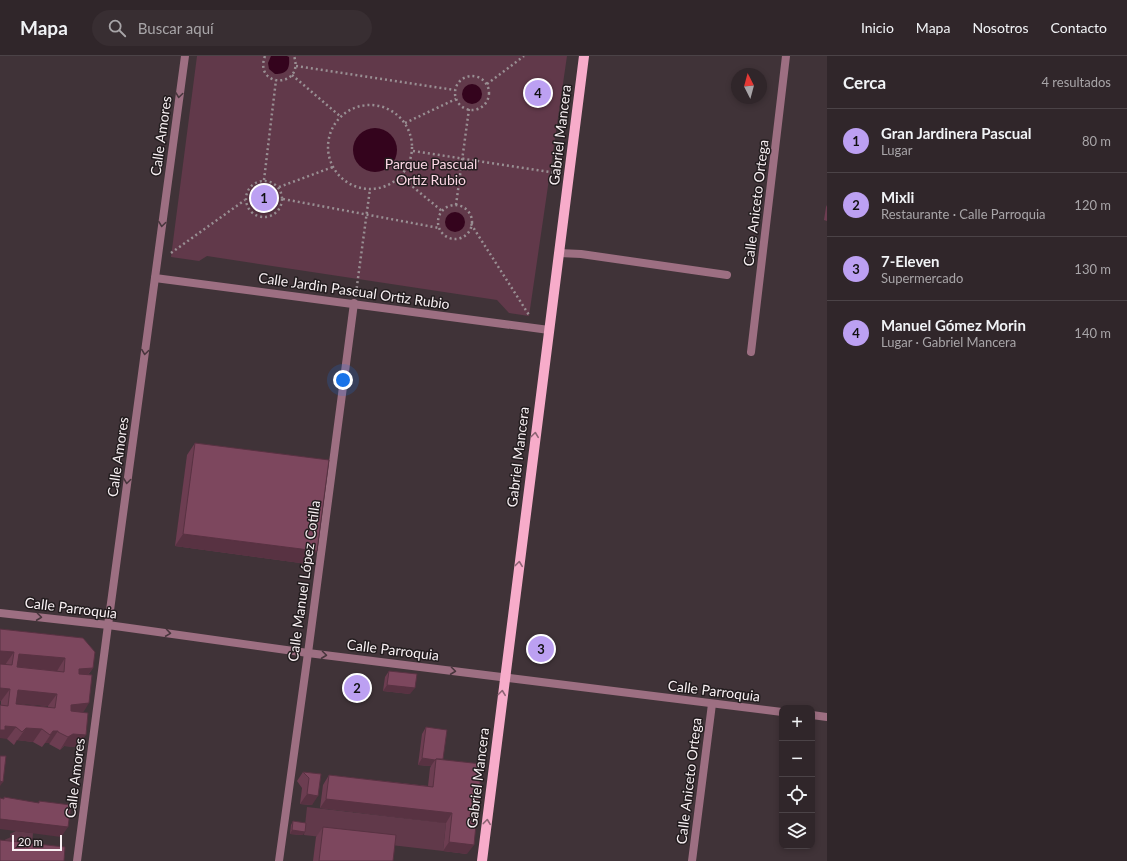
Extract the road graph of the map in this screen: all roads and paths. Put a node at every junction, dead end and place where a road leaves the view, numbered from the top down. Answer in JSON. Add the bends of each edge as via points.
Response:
{"nodes":[{"id":1,"x":185,"y":56,"type":"edge"},
{"id":2,"x":264,"y":56,"type":"edge"},
{"id":3,"x":294,"y":56,"type":"edge"},
{"id":4,"x":524,"y":56,"type":"edge"},
{"id":5,"x":584,"y":56,"type":"edge"},
{"id":6,"x":786,"y":56,"type":"edge"},
{"id":7,"x":296,"y":66,"type":"junction"},
{"id":8,"x":292,"y":75,"type":"junction"},
{"id":9,"x":276,"y":80,"type":"junction"},
{"id":10,"x":487,"y":84,"type":"junction"},
{"id":11,"x":455,"y":90,"type":"junction"},
{"id":12,"x":456,"y":99,"type":"junction"},
{"id":13,"x":469,"y":109,"type":"junction"},
{"id":14,"x":341,"y":117,"type":"junction"},
{"id":15,"x":405,"y":123,"type":"junction"},
{"id":16,"x":412,"y":151,"type":"junction"},
{"id":17,"x":462,"y":159,"type":"junction"},
{"id":18,"x":333,"y":167,"type":"junction"},
{"id":19,"x":569,"y":174,"type":"junction"},
{"id":20,"x":401,"y":177,"type":"junction"},
{"id":21,"x":264,"y":180,"type":"junction"},
{"id":22,"x":279,"y":187,"type":"junction"},
{"id":23,"x":370,"y":189,"type":"junction"},
{"id":24,"x":283,"y":199,"type":"junction"},
{"id":25,"x":245,"y":200,"type":"junction"},
{"id":26,"x":456,"y":205,"type":"junction"},
{"id":27,"x":442,"y":211,"type":"junction"},
{"id":28,"x":366,"y":214,"type":"junction"},
{"id":29,"x":471,"y":224,"type":"junction"},
{"id":30,"x":439,"y":228,"type":"junction"},
{"id":31,"x":559,"y":253,"type":"junction"},
{"id":32,"x":157,"y":262,"type":"junction"},
{"id":33,"x":727,"y":275,"type":"dead end"},
{"id":34,"x":155,"y":278,"type":"junction"},
{"id":35,"x":354,"y":303,"type":"junction"},
{"id":36,"x":550,"y":317,"type":"junction"},
{"id":37,"x":549,"y":330,"type":"junction"},
{"id":38,"x":751,"y":352,"type":"dead end"},
{"id":39,"x":0,"y":613,"type":"edge"},
{"id":40,"x":108,"y":625,"type":"junction"},
{"id":41,"x":308,"y":653,"type":"junction"},
{"id":42,"x":504,"y":677,"type":"junction"},
{"id":43,"x":712,"y":704,"type":"junction"},
{"id":44,"x":779,"y":712,"type":"edge"},
{"id":45,"x":815,"y":715,"type":"edge"},
{"id":46,"x":827,"y":717,"type":"edge"},
{"id":47,"x":77,"y":861,"type":"edge"},
{"id":48,"x":279,"y":861,"type":"edge"},
{"id":49,"x":482,"y":861,"type":"edge"},
{"id":50,"x":692,"y":861,"type":"edge"}],
"edges":[{"from":1,"to":32,"type":"street","name":"Calle Amores","one_way":true},
{"from":2,"to":9,"type":"path","via":[[264,71],[271,79]]},
{"from":3,"to":7,"type":"path"},
{"from":4,"to":10,"type":"path"},
{"from":5,"to":19,"type":"main road","name":"Gabriel Mancera"},
{"from":6,"to":38,"type":"street","name":"Calle Aniceto Ortega"},
{"from":7,"to":8,"type":"path"},
{"from":7,"to":11,"type":"path"},
{"from":8,"to":9,"type":"path","via":[[287,79]]},
{"from":8,"to":14,"type":"path"},
{"from":9,"to":21,"type":"path"},
{"from":10,"to":11,"type":"path","via":[[479,77],[469,76],[460,81]]},
{"from":10,"to":13,"type":"path","via":[[487,100],[479,108]]},
{"from":11,"to":12,"type":"path"},
{"from":12,"to":13,"type":"path"},
{"from":12,"to":15,"type":"path"},
{"from":13,"to":17,"type":"path"},
{"from":14,"to":15,"type":"path","via":[[353,109],[367,105],[381,106],[395,113]]},
{"from":14,"to":18,"type":"path","via":[[334,126],[328,146]]},
{"from":15,"to":16,"type":"path","via":[[410,132]]},
{"from":16,"to":17,"type":"path"},
{"from":16,"to":20,"type":"path","via":[[409,165]]},
{"from":17,"to":19,"type":"path"},
{"from":17,"to":26,"type":"path"},
{"from":18,"to":22,"type":"path"},
{"from":18,"to":23,"type":"path","via":[[341,178],[352,186]]},
{"from":19,"to":31,"type":"main road","name":"Gabriel Mancera"},
{"from":20,"to":23,"type":"path","via":[[390,185]]},
{"from":20,"to":27,"type":"path"},
{"from":21,"to":22,"type":"path"},
{"from":21,"to":25,"type":"path","via":[[252,184]]},
{"from":22,"to":24,"type":"path"},
{"from":23,"to":28,"type":"path"},
{"from":24,"to":25,"type":"path","via":[[279,210],[268,217],[251,212]]},
{"from":24,"to":28,"type":"path"},
{"from":25,"to":32,"type":"path"},
{"from":26,"to":27,"type":"path"},
{"from":26,"to":29,"type":"path","via":[[466,210]]},
{"from":27,"to":30,"type":"path","via":[[438,219]]},
{"from":28,"to":30,"type":"path"},
{"from":28,"to":35,"type":"path"},
{"from":29,"to":30,"type":"path","via":[[467,234],[451,239]]},
{"from":29,"to":36,"type":"path","via":[[529,316]]},
{"from":31,"to":33,"type":"street"},
{"from":31,"to":36,"type":"main road","name":"Gabriel Mancera"},
{"from":32,"to":34,"type":"street","name":"Calle Amores"},
{"from":34,"to":35,"type":"street","name":"Calle Jardin Pascual Ortiz Rubio"},
{"from":34,"to":40,"type":"street","name":"Calle Amores","one_way":true},
{"from":35,"to":37,"type":"street","name":"Calle Jardin Pascual Ortiz Rubio"},
{"from":35,"to":41,"type":"street","name":"Calle Manuel López Cotilla"},
{"from":36,"to":37,"type":"main road","name":"Gabriel Mancera"},
{"from":42,"to":37,"type":"main road","name":"Gabriel Mancera","one_way":true},
{"from":39,"to":40,"type":"street","name":"Calle Parroquia","one_way":true},
{"from":40,"to":41,"type":"street","name":"Calle Parroquia","one_way":true},
{"from":40,"to":47,"type":"street","name":"Calle Amores"},
{"from":41,"to":42,"type":"street","name":"Calle Parroquia","one_way":true},
{"from":41,"to":48,"type":"street","name":"Calle Manuel López Cotilla"},
{"from":42,"to":43,"type":"street","name":"Calle Parroquia"},
{"from":49,"to":42,"type":"main road","name":"Gabriel Mancera","one_way":true},
{"from":43,"to":44,"type":"street","name":"Calle Parroquia"},
{"from":43,"to":50,"type":"street","name":"Calle Aniceto Ortega"},
{"from":45,"to":46,"type":"street"}]}
